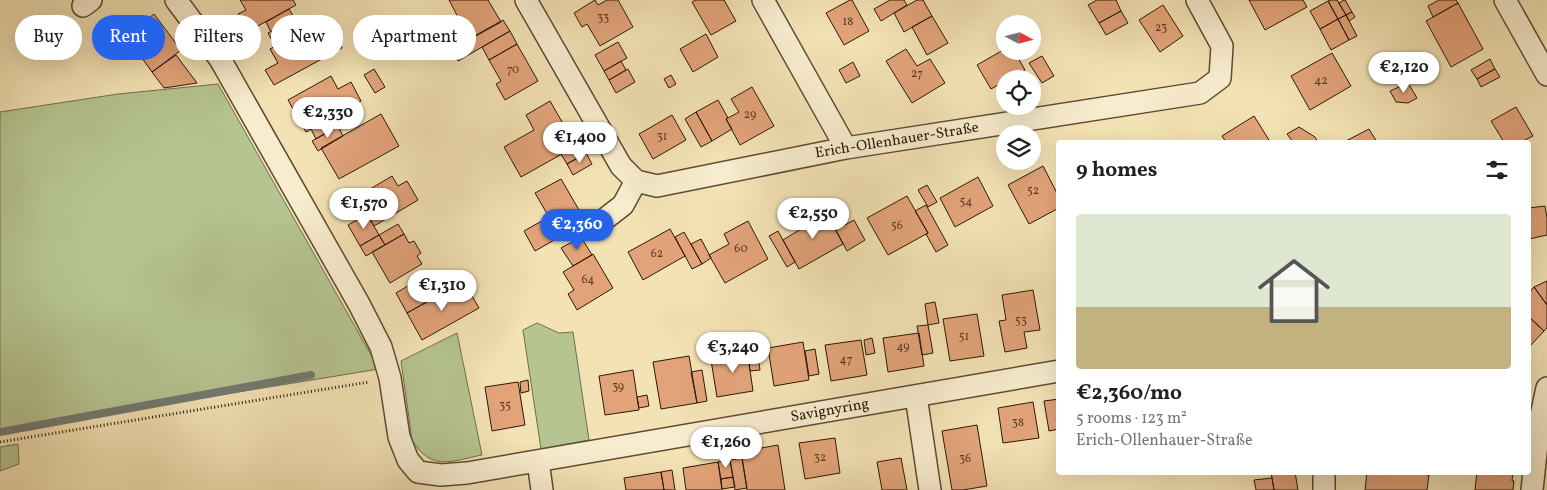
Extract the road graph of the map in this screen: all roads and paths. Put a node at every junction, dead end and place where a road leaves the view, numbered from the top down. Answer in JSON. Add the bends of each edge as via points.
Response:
{"nodes":[{"id":1,"x":176,"y":0,"type":"edge"},
{"id":2,"x":526,"y":0,"type":"edge"},
{"id":3,"x":763,"y":0,"type":"edge"},
{"id":4,"x":1197,"y":0,"type":"edge"},
{"id":5,"x":1505,"y":0,"type":"edge"},
{"id":6,"x":1547,"y":75,"type":"edge"},
{"id":7,"x":846,"y":148,"type":"junction"},
{"id":8,"x":636,"y":181,"type":"junction"},
{"id":9,"x":601,"y":222,"type":"dead end"},
{"id":10,"x":1056,"y":372,"type":"edge"},
{"id":11,"x":390,"y":378,"type":"junction"},
{"id":12,"x":1547,"y":388,"type":"edge"},
{"id":13,"x":916,"y":396,"type":"junction"},
{"id":14,"x":1538,"y":425,"type":"edge"},
{"id":15,"x":0,"y":442,"type":"edge"},
{"id":16,"x":538,"y":461,"type":"junction"},
{"id":17,"x":1324,"y":475,"type":"edge"},
{"id":18,"x":542,"y":490,"type":"edge"},
{"id":19,"x":930,"y":490,"type":"edge"},
{"id":20,"x":1324,"y":490,"type":"edge"},
{"id":21,"x":1532,"y":490,"type":"edge"}],
"edges":[{"from":1,"to":11,"type":"street","via":[[225,67],[381,347]]},
{"from":2,"to":8,"type":"street","via":[[621,166]]},
{"from":3,"to":7,"type":"street"},
{"from":4,"to":7,"type":"street","name":"Erich-Ollenhauer-Straße","via":[[1222,46],[1220,78],[1200,93]]},
{"from":5,"to":6,"type":"street"},
{"from":7,"to":8,"type":"street","name":"Erich-Ollenhauer-Straße","via":[[657,186]]},
{"from":8,"to":9,"type":"street","via":[[623,205]]},
{"from":10,"to":13,"type":"street","name":"Savignyring"},
{"from":11,"to":15,"type":"path"},
{"from":11,"to":16,"type":"street","name":"Savignyring","via":[[399,437],[408,460],[418,472],[441,475],[467,473]]},
{"from":12,"to":14,"type":"street"},
{"from":13,"to":16,"type":"street","name":"Savignyring"},
{"from":13,"to":19,"type":"street"},
{"from":14,"to":21,"type":"street"},
{"from":16,"to":18,"type":"street"},
{"from":17,"to":20,"type":"street"}]}
